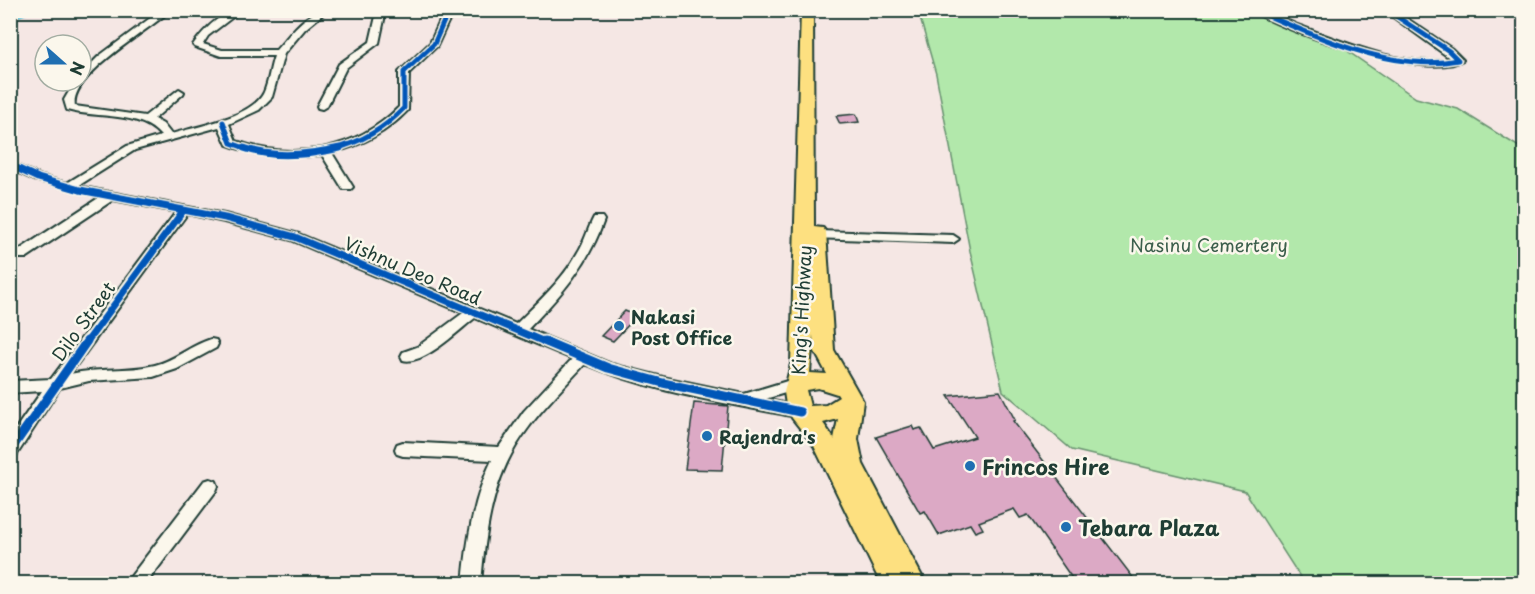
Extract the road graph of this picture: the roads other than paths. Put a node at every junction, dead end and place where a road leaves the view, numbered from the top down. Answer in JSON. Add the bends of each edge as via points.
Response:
{"nodes":[{"id":1,"x":167,"y":10,"type":"edge"},
{"id":2,"x":238,"y":10,"type":"edge"},
{"id":3,"x":324,"y":10,"type":"edge"},
{"id":4,"x":371,"y":10,"type":"edge"},
{"id":5,"x":454,"y":10,"type":"edge"},
{"id":6,"x":807,"y":10,"type":"edge"},
{"id":7,"x":815,"y":10,"type":"edge"},
{"id":8,"x":1255,"y":10,"type":"edge"},
{"id":9,"x":1387,"y":10,"type":"edge"},
{"id":10,"x":279,"y":53,"type":"junction"},
{"id":11,"x":93,"y":67,"type":"edge"},
{"id":12,"x":179,"y":92,"type":"dead end"},
{"id":13,"x":70,"y":93,"type":"edge"},
{"id":14,"x":322,"y":106,"type":"dead end"},
{"id":15,"x":149,"y":117,"type":"junction"},
{"id":16,"x":223,"y":122,"type":"junction"},
{"id":17,"x":167,"y":136,"type":"junction"},
{"id":18,"x":325,"y":151,"type":"junction"},
{"id":19,"x":10,"y":165,"type":"edge"},
{"id":20,"x":68,"y":187,"type":"junction"},
{"id":21,"x":347,"y":187,"type":"dead end"},
{"id":22,"x":109,"y":197,"type":"junction"},
{"id":23,"x":183,"y":211,"type":"junction"},
{"id":24,"x":598,"y":220,"type":"dead end"},
{"id":25,"x":817,"y":235,"type":"junction"},
{"id":26,"x":953,"y":239,"type":"dead end"},
{"id":27,"x":21,"y":255,"type":"dead end"},
{"id":28,"x":473,"y":312,"type":"junction"},
{"id":29,"x":517,"y":331,"type":"junction"},
{"id":30,"x":211,"y":344,"type":"dead end"},
{"id":31,"x":408,"y":356,"type":"dead end"},
{"id":32,"x":582,"y":358,"type":"junction"},
{"id":33,"x":55,"y":384,"type":"junction"},
{"id":34,"x":797,"y":384,"type":"junction"},
{"id":35,"x":10,"y":387,"type":"edge"},
{"id":36,"x":849,"y":393,"type":"junction"},
{"id":37,"x":742,"y":398,"type":"junction"},
{"id":38,"x":800,"y":412,"type":"junction"},
{"id":39,"x":403,"y":449,"type":"dead end"},
{"id":40,"x":10,"y":452,"type":"edge"},
{"id":41,"x":503,"y":454,"type":"junction"},
{"id":42,"x":210,"y":486,"type":"dead end"},
{"id":43,"x":134,"y":584,"type":"edge"},
{"id":44,"x":472,"y":584,"type":"edge"},
{"id":45,"x":895,"y":584,"type":"edge"},
{"id":46,"x":913,"y":584,"type":"edge"}],
"edges":[{"from":1,"to":11,"type":"street"},
{"from":2,"to":10,"type":"street","via":[[205,34],[198,45],[221,53]]},
{"from":3,"to":10,"type":"street"},
{"from":4,"to":14,"type":"street","via":[[381,15],[374,43],[342,66]]},
{"from":5,"to":18,"type":"street","via":[[444,21],[434,44],[404,72],[402,111],[366,137]]},
{"from":6,"to":34,"type":"highway","name":"King's Highway","via":[[803,353]]},
{"from":7,"to":25,"type":"highway","name":"King's Highway"},
{"from":8,"to":9,"type":"street","via":[[1401,61],[1458,60]]},
{"from":10,"to":16,"type":"street","via":[[265,99],[248,113]]},
{"from":12,"to":15,"type":"street"},
{"from":13,"to":15,"type":"street","via":[[71,108],[94,115]]},
{"from":15,"to":17,"type":"street"},
{"from":16,"to":17,"type":"street"},
{"from":16,"to":18,"type":"street","via":[[231,143],[255,152],[287,155]]},
{"from":17,"to":20,"type":"street","via":[[119,154]]},
{"from":18,"to":21,"type":"street"},
{"from":19,"to":20,"type":"street","name":"Vishnu Deo Road"},
{"from":20,"to":22,"type":"street","name":"Vishnu Deo Road"},
{"from":22,"to":23,"type":"street","name":"Vishnu Deo Road"},
{"from":22,"to":27,"type":"street"},
{"from":23,"to":28,"type":"street","name":"Vishnu Deo Road","via":[[249,224],[312,243]]},
{"from":23,"to":33,"type":"street","name":"Dilo Street"},
{"from":24,"to":29,"type":"street","via":[[574,271]]},
{"from":25,"to":26,"type":"street"},
{"from":25,"to":36,"type":"highway","name":"King's Highway","via":[[824,350]]},
{"from":28,"to":29,"type":"street","name":"Vishnu Deo Road"},
{"from":28,"to":31,"type":"street","via":[[437,340]]},
{"from":29,"to":32,"type":"street","name":"Vishnu Deo Road"},
{"from":30,"to":33,"type":"street","via":[[153,371],[76,377]]},
{"from":32,"to":37,"type":"street","name":"Vishnu Deo Road","via":[[663,383]]},
{"from":32,"to":41,"type":"street","via":[[539,405]]},
{"from":33,"to":35,"type":"street"},
{"from":33,"to":40,"type":"street","name":"Dilo Street"},
{"from":34,"to":36,"type":"highway","via":[[818,380]]},
{"from":34,"to":37,"type":"street","name":"Vishnu Deo Road"},
{"from":34,"to":38,"type":"highway","name":"King's Highway"},
{"from":36,"to":38,"type":"highway","via":[[838,410],[828,414],[813,416]]},
{"from":36,"to":46,"type":"highway","via":[[852,414],[846,439],[851,465]]},
{"from":37,"to":38,"type":"street","name":"Vishnu Deo Road"},
{"from":38,"to":45,"type":"highway","via":[[823,440]]},
{"from":39,"to":41,"type":"street"},
{"from":41,"to":44,"type":"street","via":[[483,506]]},
{"from":42,"to":43,"type":"street"}]}
